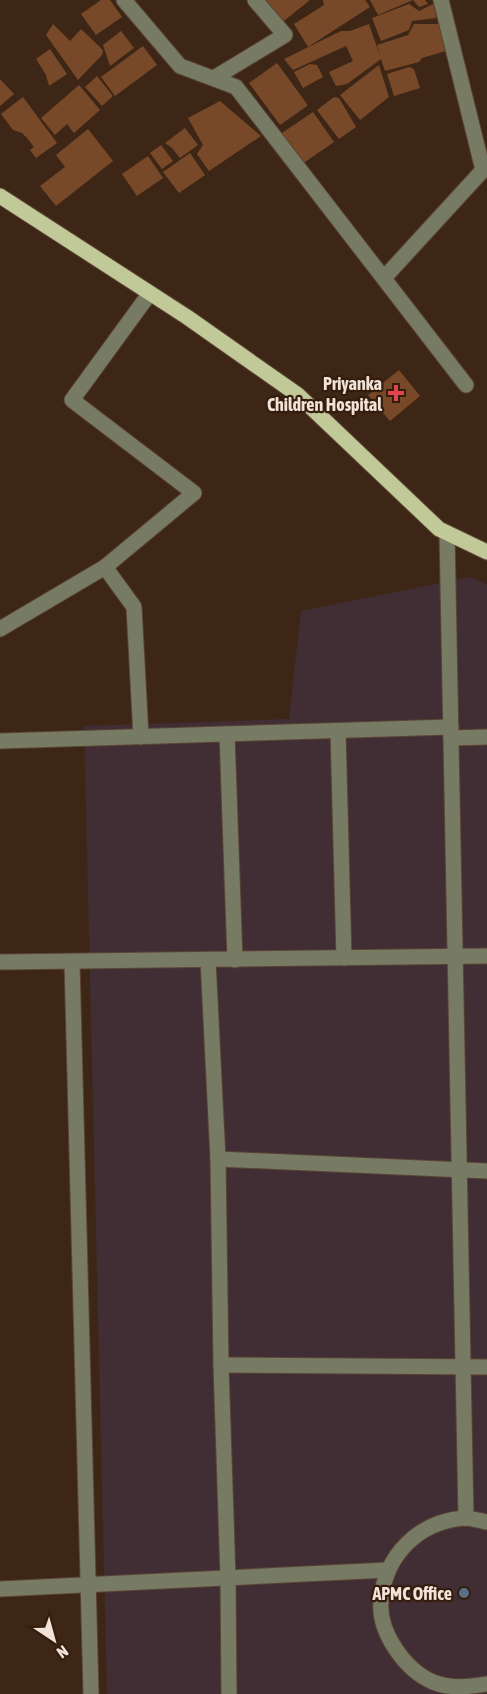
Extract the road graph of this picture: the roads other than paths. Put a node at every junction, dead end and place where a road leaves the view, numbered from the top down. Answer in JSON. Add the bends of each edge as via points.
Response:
{"nodes":[{"id":1,"x":124,"y":0,"type":"edge"},
{"id":2,"x":255,"y":0,"type":"edge"},
{"id":3,"x":441,"y":0,"type":"edge"},
{"id":4,"x":214,"y":78,"type":"junction"},
{"id":5,"x":485,"y":170,"type":"edge"},
{"id":6,"x":0,"y":196,"type":"edge"},
{"id":7,"x":384,"y":278,"type":"junction"},
{"id":8,"x":150,"y":293,"type":"junction"},
{"id":9,"x":466,"y":385,"type":"dead end"},
{"id":10,"x":447,"y":533,"type":"junction"},
{"id":11,"x":487,"y":552,"type":"edge"},
{"id":12,"x":105,"y":567,"type":"junction"},
{"id":13,"x":0,"y":629,"type":"edge"},
{"id":14,"x":338,"y":731,"type":"junction"},
{"id":15,"x":451,"y":733,"type":"junction"},
{"id":16,"x":227,"y":734,"type":"junction"},
{"id":17,"x":141,"y":737,"type":"junction"},
{"id":18,"x":487,"y":737,"type":"edge"},
{"id":19,"x":0,"y":741,"type":"edge"},
{"id":20,"x":487,"y":956,"type":"edge"},
{"id":21,"x":455,"y":957,"type":"junction"},
{"id":22,"x":344,"y":958,"type":"junction"},
{"id":23,"x":208,"y":960,"type":"junction"},
{"id":24,"x":235,"y":960,"type":"junction"},
{"id":25,"x":0,"y":962,"type":"edge"},
{"id":26,"x":72,"y":962,"type":"junction"},
{"id":27,"x":218,"y":1159,"type":"junction"},
{"id":28,"x":459,"y":1171,"type":"junction"},
{"id":29,"x":487,"y":1171,"type":"edge"},
{"id":30,"x":221,"y":1365,"type":"junction"},
{"id":31,"x":463,"y":1367,"type":"junction"},
{"id":32,"x":487,"y":1367,"type":"edge"},
{"id":33,"x":466,"y":1518,"type":"junction"},
{"id":34,"x":487,"y":1522,"type":"edge"},
{"id":35,"x":387,"y":1570,"type":"junction"},
{"id":36,"x":228,"y":1578,"type":"junction"},
{"id":37,"x":89,"y":1585,"type":"junction"},
{"id":38,"x":0,"y":1589,"type":"edge"},
{"id":39,"x":487,"y":1684,"type":"edge"},
{"id":40,"x":465,"y":1691,"type":"edge"},
{"id":41,"x":91,"y":1694,"type":"edge"},
{"id":42,"x":228,"y":1694,"type":"edge"}],
"edges":[{"from":1,"to":4,"type":"street","via":[[180,66]]},
{"from":2,"to":4,"type":"street","via":[[285,35]]},
{"from":3,"to":5,"type":"street"},
{"from":4,"to":7,"type":"street","via":[[236,87]]},
{"from":5,"to":7,"type":"street"},
{"from":6,"to":8,"type":"main road"},
{"from":7,"to":9,"type":"street"},
{"from":8,"to":10,"type":"main road","via":[[297,395]]},
{"from":8,"to":12,"type":"street","via":[[72,400],[194,493]]},
{"from":10,"to":11,"type":"main road"},
{"from":10,"to":15,"type":"street"},
{"from":12,"to":13,"type":"street"},
{"from":12,"to":17,"type":"street","via":[[134,607]]},
{"from":14,"to":15,"type":"street"},
{"from":14,"to":16,"type":"street"},
{"from":14,"to":22,"type":"street"},
{"from":15,"to":18,"type":"street"},
{"from":15,"to":21,"type":"street"},
{"from":16,"to":17,"type":"street"},
{"from":16,"to":24,"type":"street"},
{"from":17,"to":19,"type":"street"},
{"from":20,"to":21,"type":"street"},
{"from":21,"to":22,"type":"street"},
{"from":21,"to":28,"type":"street"},
{"from":22,"to":24,"type":"street"},
{"from":23,"to":24,"type":"street"},
{"from":23,"to":26,"type":"street"},
{"from":23,"to":27,"type":"street"},
{"from":25,"to":26,"type":"street"},
{"from":26,"to":37,"type":"street"},
{"from":27,"to":28,"type":"street"},
{"from":27,"to":30,"type":"street"},
{"from":28,"to":29,"type":"street"},
{"from":28,"to":31,"type":"street"},
{"from":30,"to":31,"type":"street"},
{"from":30,"to":36,"type":"street"},
{"from":31,"to":32,"type":"street"},
{"from":31,"to":33,"type":"street"},
{"from":33,"to":34,"type":"street"},
{"from":33,"to":35,"type":"street","via":[[433,1525],[406,1543]]},
{"from":35,"to":36,"type":"street"},
{"from":35,"to":40,"type":"street","via":[[380,1603],[387,1635],[405,1663],[433,1682]]},
{"from":36,"to":37,"type":"street"},
{"from":36,"to":42,"type":"street"},
{"from":37,"to":38,"type":"street"},
{"from":37,"to":41,"type":"street"},
{"from":39,"to":40,"type":"street"}]}
